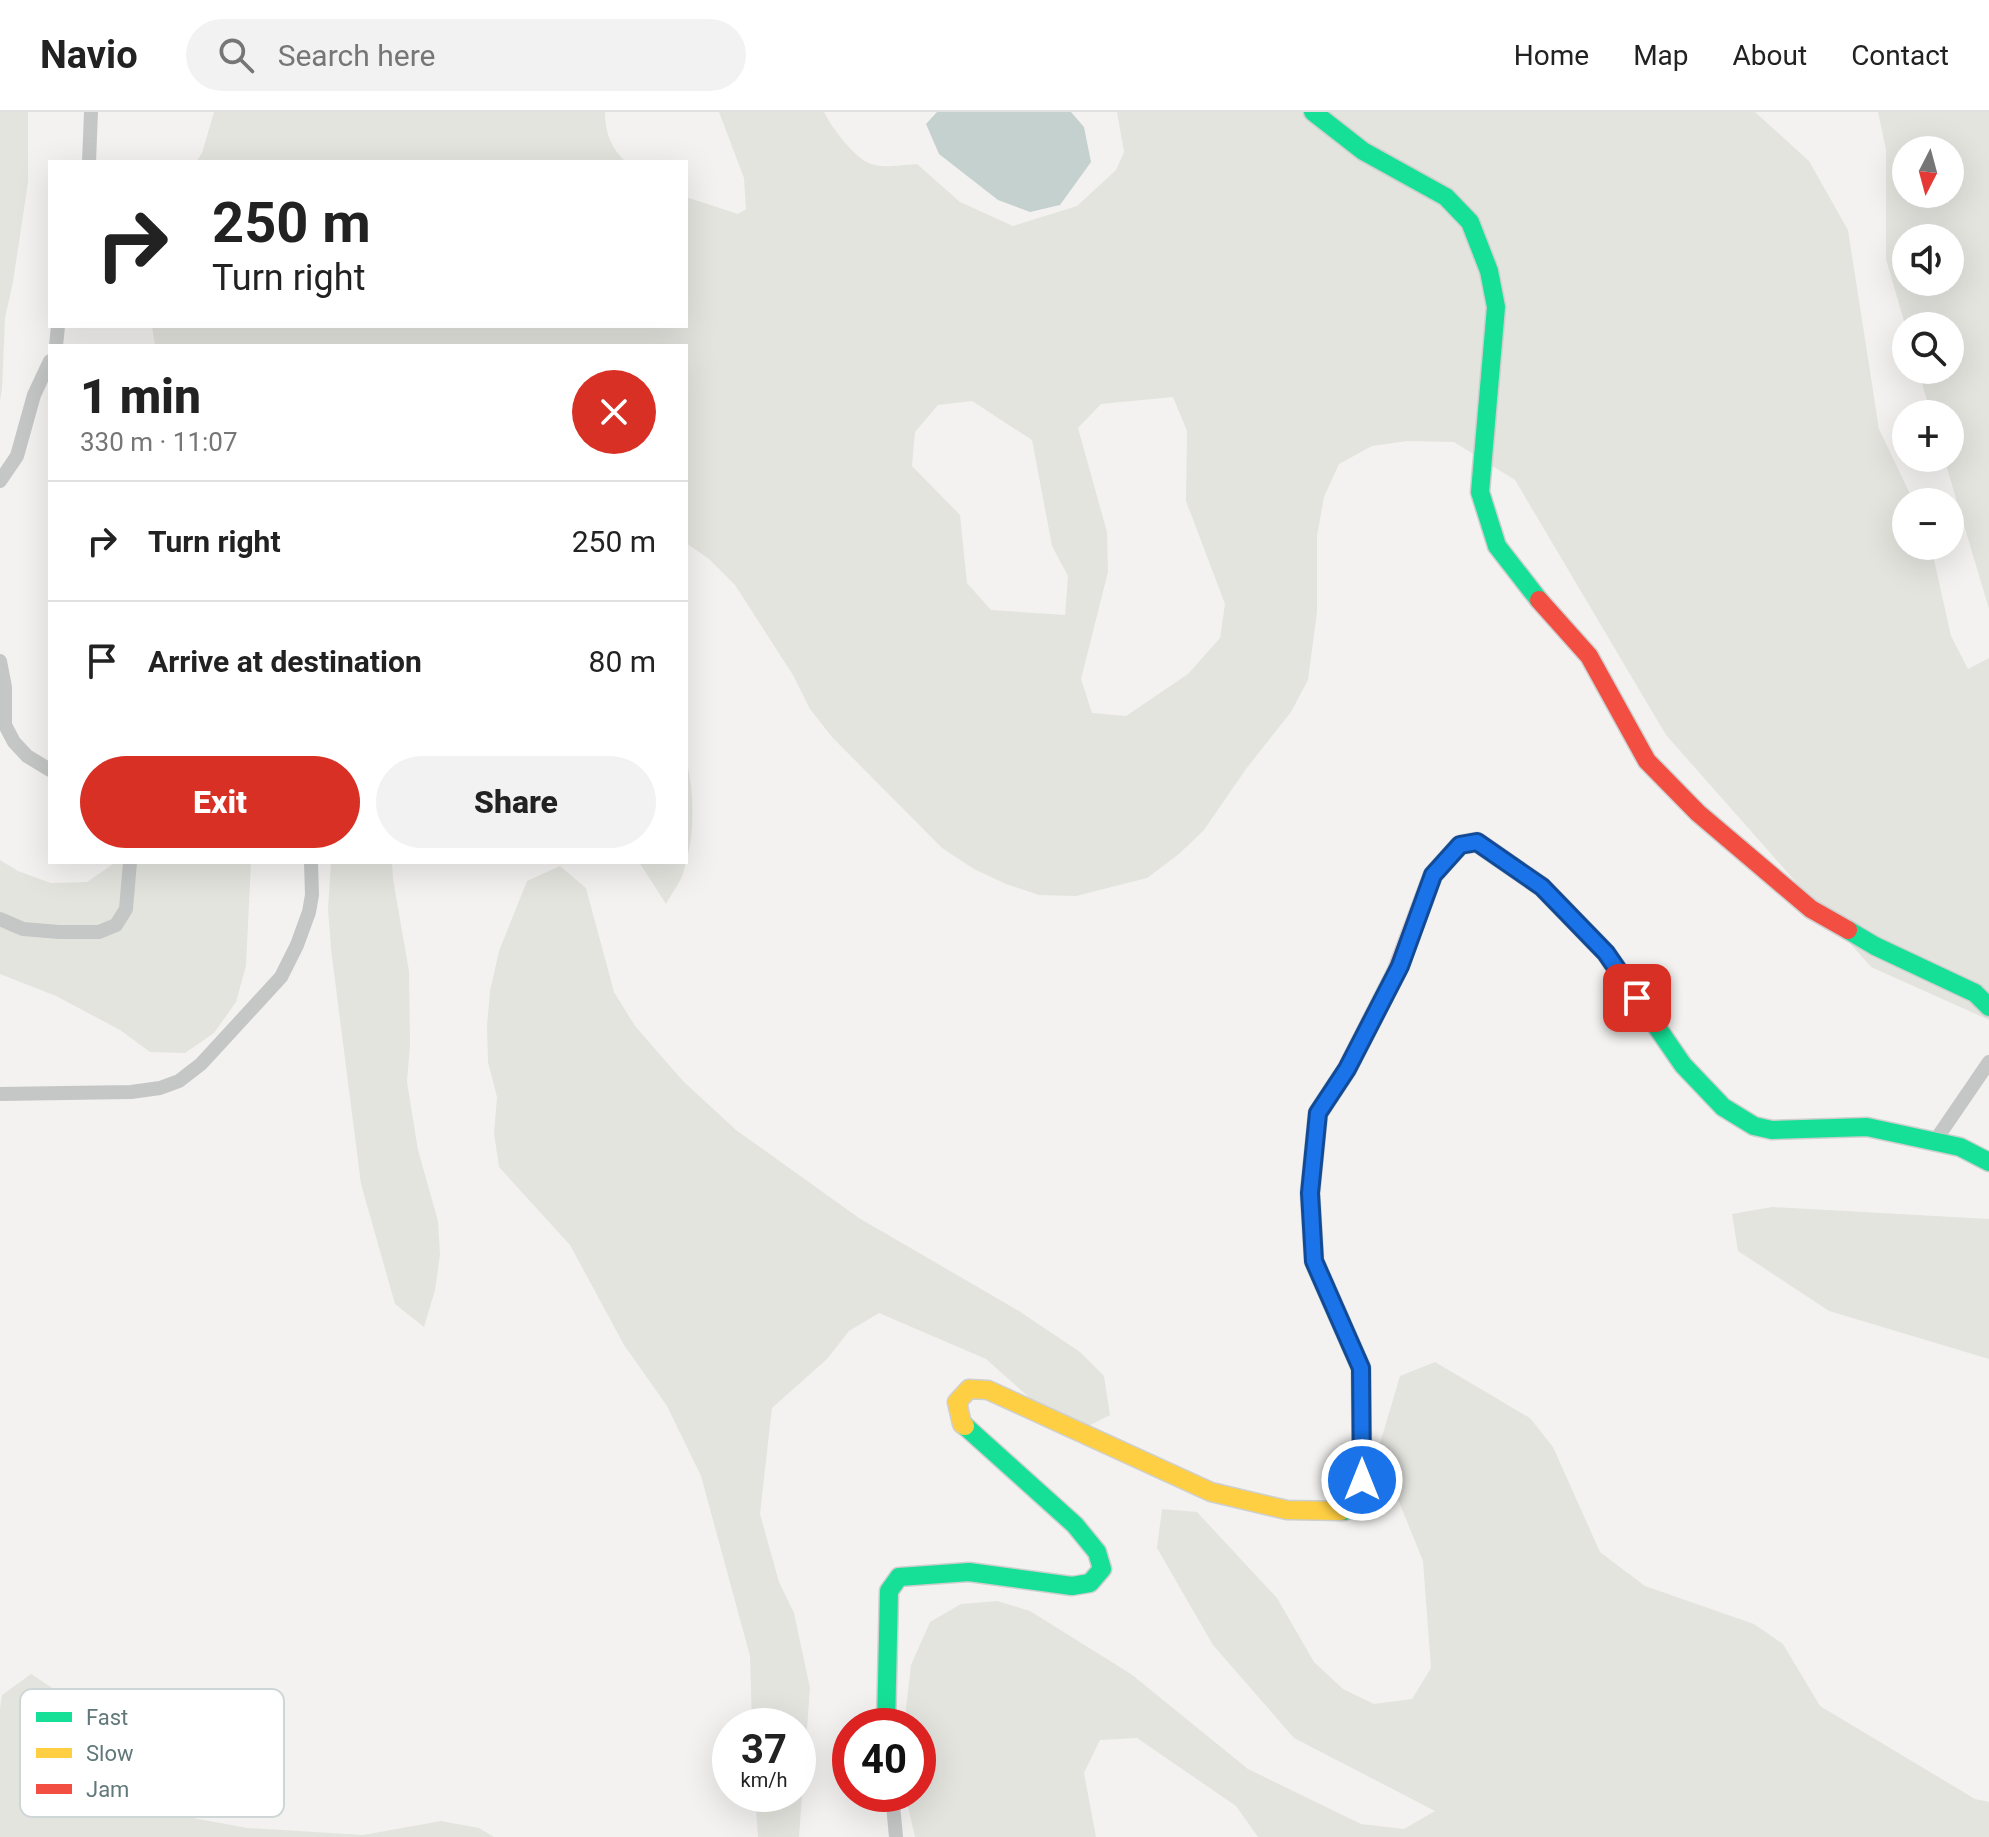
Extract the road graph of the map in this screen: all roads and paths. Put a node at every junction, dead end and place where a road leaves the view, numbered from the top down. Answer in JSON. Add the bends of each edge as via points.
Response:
{"nodes":[{"id":1,"x":91,"y":112,"type":"edge"},
{"id":2,"x":1313,"y":112,"type":"edge"},
{"id":3,"x":89,"y":160,"type":"edge"},
{"id":4,"x":48,"y":365,"type":"edge"},
{"id":5,"x":0,"y":481,"type":"edge"},
{"id":6,"x":0,"y":661,"type":"edge"},
{"id":7,"x":48,"y":769,"type":"edge"},
{"id":8,"x":130,"y":864,"type":"edge"},
{"id":9,"x":311,"y":864,"type":"edge"},
{"id":10,"x":0,"y":919,"type":"edge"},
{"id":11,"x":1989,"y":1007,"type":"edge"},
{"id":12,"x":1989,"y":1062,"type":"edge"},
{"id":13,"x":0,"y":1094,"type":"edge"},
{"id":14,"x":1935,"y":1141,"type":"junction"},
{"id":15,"x":1989,"y":1162,"type":"edge"},
{"id":16,"x":886,"y":1708,"type":"edge"},
{"id":17,"x":894,"y":1812,"type":"edge"},
{"id":18,"x":896,"y":1837,"type":"edge"}],
"edges":[{"from":1,"to":3,"type":"street"},
{"from":2,"to":11,"type":"street","via":[[1363,151],[1446,197],[1470,222],[1496,307],[1480,492],[1497,546],[1589,656],[1647,761],[1698,813],[1811,909],[1975,993]]},
{"from":4,"to":5,"type":"street","via":[[17,456]]},
{"from":6,"to":7,"type":"street","via":[[5,725],[27,756]]},
{"from":8,"to":10,"type":"street","via":[[126,909],[116,925],[99,932],[23,929]]},
{"from":9,"to":13,"type":"street","via":[[309,912],[281,977],[179,1081],[131,1092]]},
{"from":12,"to":14,"type":"street"},
{"from":14,"to":15,"type":"street"},
{"from":14,"to":16,"type":"street","via":[[1867,1127],[1772,1130],[1754,1126],[1723,1107],[1683,1065],[1606,953],[1542,887],[1477,842],[1460,845],[1433,875],[1400,966],[1318,1113],[1310,1193],[1314,1261],[1361,1368],[1362,1480],[1344,1511],[1287,1510],[1211,1492],[988,1390],[969,1389],[957,1402],[962,1424],[1075,1525],[1097,1552],[1102,1569],[1090,1583],[1072,1586],[969,1572],[899,1577],[889,1591]]},
{"from":17,"to":18,"type":"street"}]}
